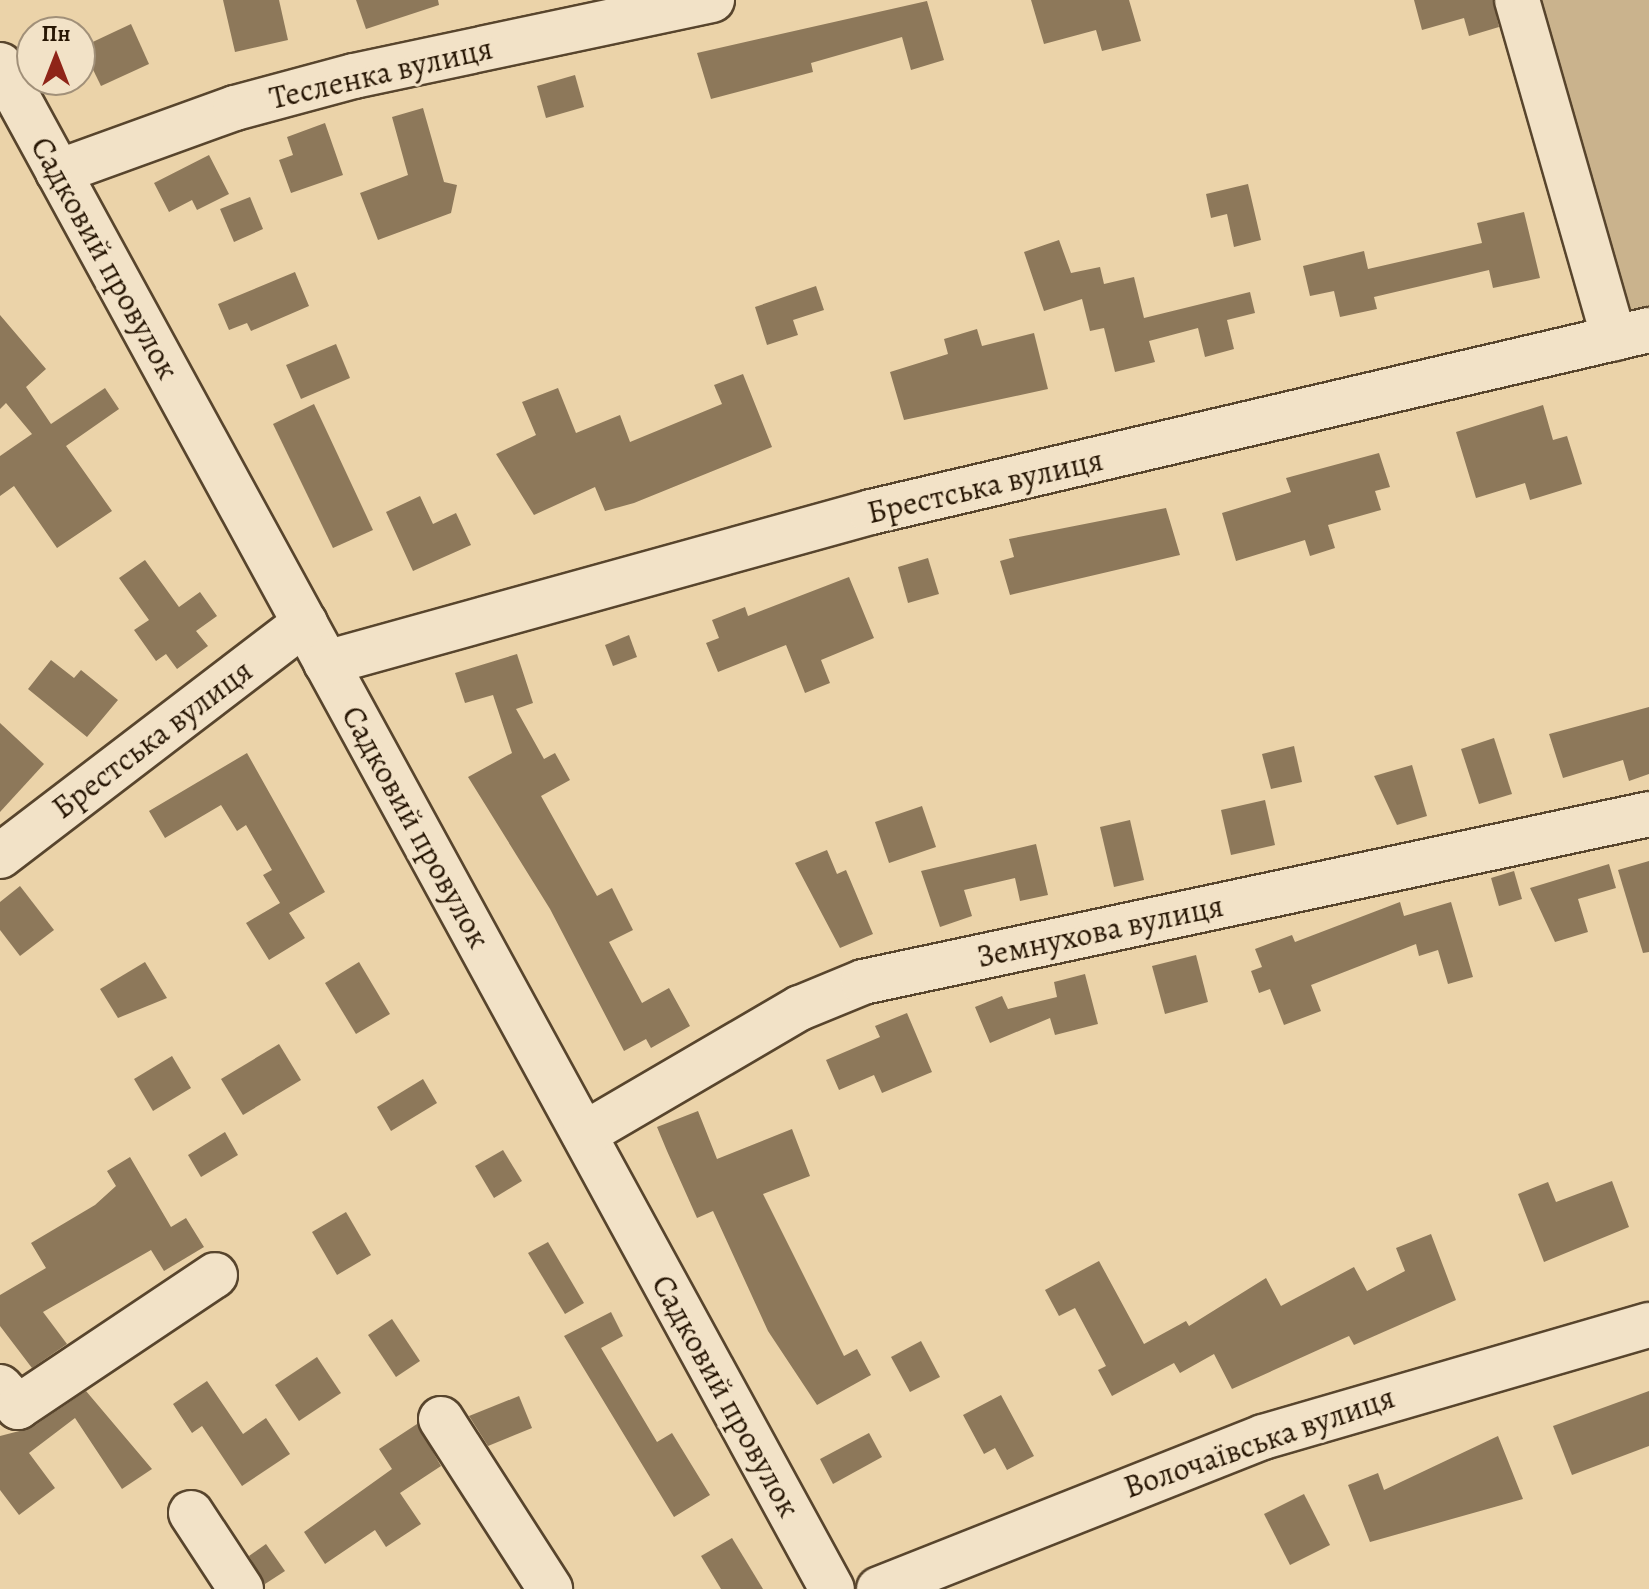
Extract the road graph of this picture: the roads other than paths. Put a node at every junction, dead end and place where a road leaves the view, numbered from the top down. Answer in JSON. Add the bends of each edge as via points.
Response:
{"nodes":[{"id":1,"x":712,"y":0,"type":"edge"},
{"id":2,"x":1517,"y":0,"type":"edge"},
{"id":3,"x":0,"y":65,"type":"edge"},
{"id":4,"x":58,"y":172,"type":"junction"},
{"id":5,"x":1631,"y":334,"type":"edge"},
{"id":6,"x":305,"y":623,"type":"junction"},
{"id":7,"x":326,"y":663,"type":"junction"},
{"id":8,"x":1649,"y":814,"type":"edge"},
{"id":9,"x":0,"y":856,"type":"edge"},
{"id":10,"x":584,"y":1134,"type":"junction"},
{"id":11,"x":215,"y":1275,"type":"dead end"},
{"id":12,"x":1649,"y":1325,"type":"edge"},
{"id":13,"x":0,"y":1387,"type":"edge"},
{"id":14,"x":441,"y":1419,"type":"dead end"},
{"id":15,"x":191,"y":1513,"type":"dead end"},
{"id":16,"x":241,"y":1589,"type":"edge"},
{"id":17,"x":550,"y":1589,"type":"edge"},
{"id":18,"x":832,"y":1589,"type":"edge"},
{"id":19,"x":879,"y":1589,"type":"edge"}],
"edges":[{"from":1,"to":4,"type":"street","name":"Тесленка вулиця","via":[[354,76],[235,108]]},
{"from":2,"to":5,"type":"street"},
{"from":3,"to":4,"type":"street","name":"Садковий провулок"},
{"from":4,"to":6,"type":"street","name":"Садковий провулок"},
{"from":5,"to":7,"type":"street","name":"Брестська вулиця","via":[[871,512]]},
{"from":6,"to":7,"type":"street","name":"Садковий провулок"},
{"from":6,"to":9,"type":"street","name":"Брестська вулиця"},
{"from":7,"to":10,"type":"street","name":"Садковий провулок"},
{"from":8,"to":10,"type":"street","name":"Земнухова вулиця","via":[[863,982],[800,1008]]},
{"from":10,"to":18,"type":"street","name":"Садковий провулок"},
{"from":11,"to":13,"type":"street","via":[[18,1407]]},
{"from":12,"to":19,"type":"street","name":"Волочаївська вулиця","via":[[1263,1437]]},
{"from":14,"to":17,"type":"street"},
{"from":15,"to":16,"type":"street"}]}
